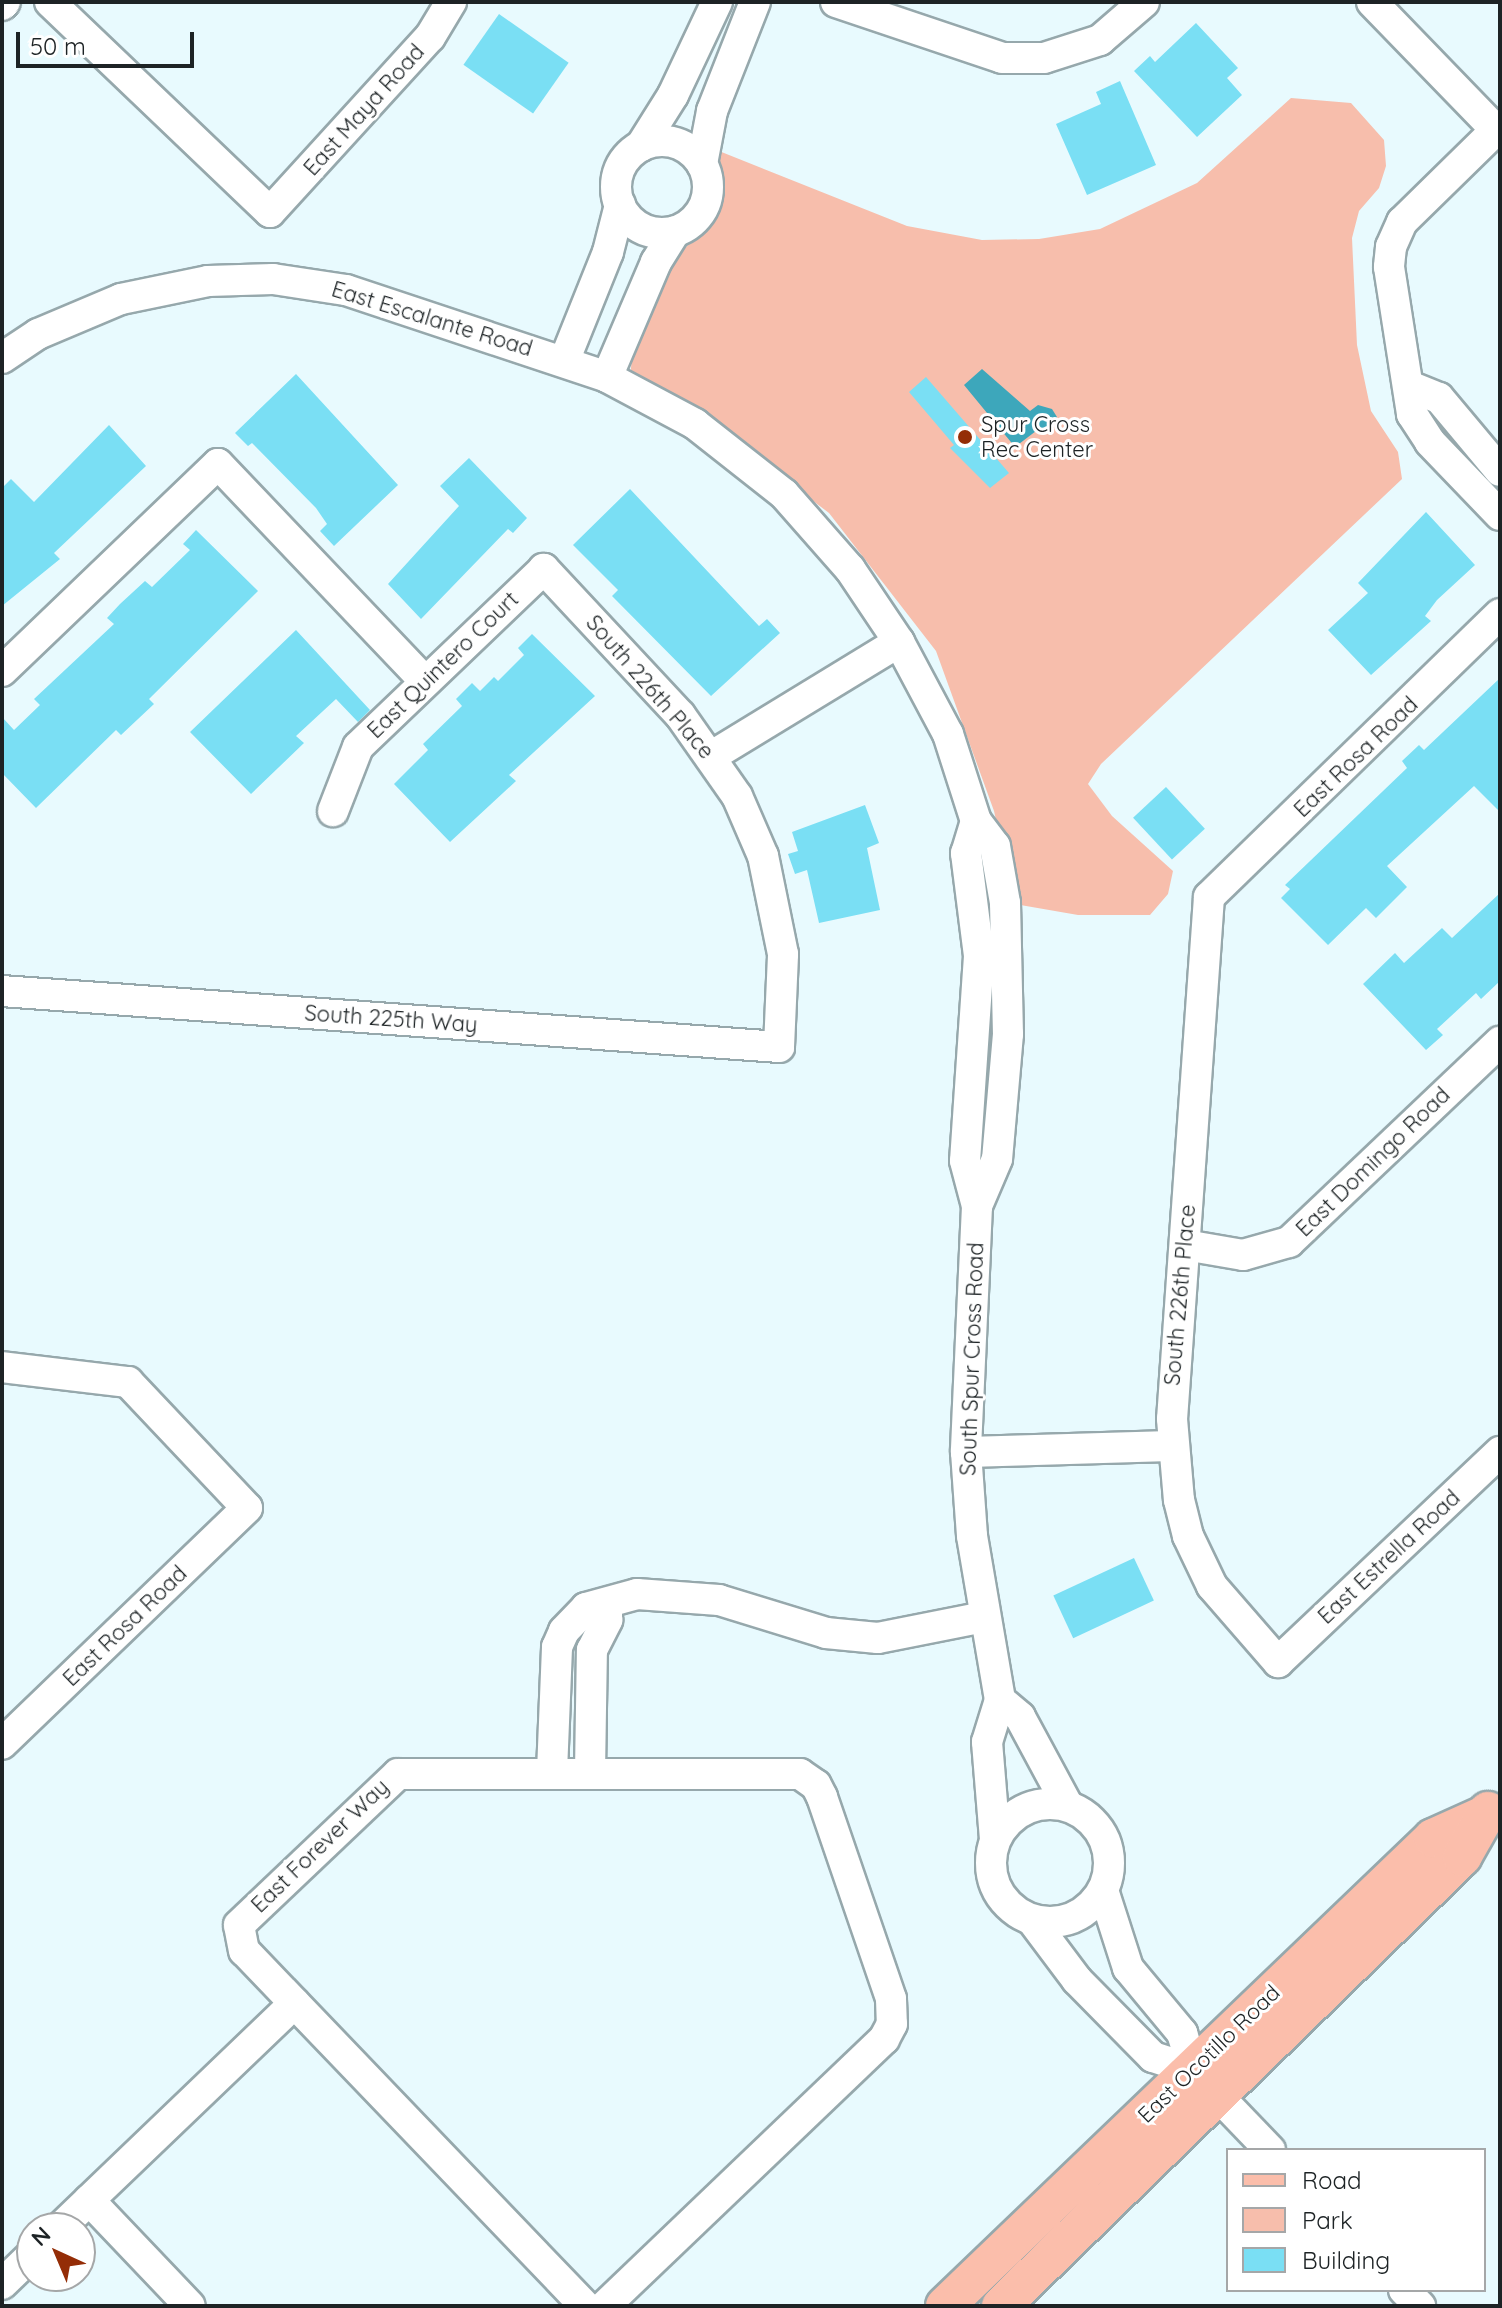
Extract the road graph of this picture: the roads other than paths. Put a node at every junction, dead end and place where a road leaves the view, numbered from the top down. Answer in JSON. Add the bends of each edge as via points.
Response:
{"nodes":[{"id":1,"x":50,"y":2,"type":"edge"},
{"id":2,"x":451,"y":2,"type":"edge"},
{"id":3,"x":717,"y":2,"type":"edge"},
{"id":4,"x":755,"y":2,"type":"edge"},
{"id":5,"x":836,"y":2,"type":"edge"},
{"id":6,"x":1144,"y":2,"type":"edge"},
{"id":7,"x":1372,"y":2,"type":"edge"},
{"id":8,"x":1498,"y":128,"type":"edge"},
{"id":9,"x":641,"y":146,"type":"junction"},
{"id":10,"x":702,"y":164,"type":"junction"},
{"id":11,"x":620,"y":205,"type":"junction"},
{"id":12,"x":675,"y":231,"type":"junction"},
{"id":13,"x":2,"y":358,"type":"edge"},
{"id":14,"x":586,"y":368,"type":"junction"},
{"id":15,"x":1409,"y":386,"type":"junction"},
{"id":16,"x":1472,"y":441,"type":"junction"},
{"id":17,"x":1449,"y":462,"type":"junction"},
{"id":18,"x":1500,"y":471,"type":"edge"},
{"id":19,"x":1500,"y":515,"type":"edge"},
{"id":20,"x":544,"y":569,"type":"joint"},
{"id":21,"x":1500,"y":614,"type":"edge"},
{"id":22,"x":899,"y":642,"type":"junction"},
{"id":23,"x":2,"y":671,"type":"edge"},
{"id":24,"x":425,"y":681,"type":"junction"},
{"id":25,"x":712,"y":756,"type":"junction"},
{"id":26,"x":333,"y":811,"type":"dead end"},
{"id":27,"x":1209,"y":897,"type":"joint"},
{"id":28,"x":2,"y":991,"type":"edge"},
{"id":29,"x":1500,"y":1042,"type":"edge"},
{"id":30,"x":779,"y":1047,"type":"joint"},
{"id":31,"x":1185,"y":1245,"type":"junction"},
{"id":32,"x":2,"y":1367,"type":"edge"},
{"id":33,"x":1172,"y":1446,"type":"junction"},
{"id":34,"x":966,"y":1452,"type":"junction"},
{"id":35,"x":1500,"y":1452,"type":"edge"},
{"id":36,"x":607,"y":1605,"type":"junction"},
{"id":37,"x":984,"y":1617,"type":"junction"},
{"id":38,"x":1278,"y":1662,"type":"joint"},
{"id":39,"x":1000,"y":1700,"type":"junction"},
{"id":40,"x":2,"y":1744,"type":"edge"},
{"id":41,"x":552,"y":1772,"type":"junction"},
{"id":42,"x":590,"y":1772,"type":"junction"},
{"id":43,"x":1068,"y":1806,"type":"junction"},
{"id":44,"x":1491,"y":1808,"type":"edge"},
{"id":45,"x":995,"y":1840,"type":"junction"},
{"id":46,"x":1103,"y":1890,"type":"junction"},
{"id":47,"x":1032,"y":1920,"type":"junction"},
{"id":48,"x":295,"y":2003,"type":"junction"},
{"id":49,"x":1193,"y":2070,"type":"junction"},
{"id":50,"x":1221,"y":2098,"type":"junction"},
{"id":51,"x":1268,"y":2148,"type":"edge"},
{"id":52,"x":89,"y":2200,"type":"junction"},
{"id":53,"x":77,"y":2212,"type":"edge"},
{"id":54,"x":190,"y":2306,"type":"edge"},
{"id":55,"x":585,"y":2306,"type":"edge"},
{"id":56,"x":605,"y":2306,"type":"edge"},
{"id":57,"x":945,"y":2306,"type":"edge"},
{"id":58,"x":1001,"y":2306,"type":"edge"}],
"edges":[{"from":1,"to":2,"type":"street","name":"East Maya Road","via":[[270,212],[430,37]]},
{"from":3,"to":9,"type":"street","via":[[673,95]]},
{"from":4,"to":10,"type":"street","via":[[712,111]]},
{"from":5,"to":6,"type":"street","via":[[963,49],[1044,58],[1100,40]]},
{"from":7,"to":8,"type":"street"},
{"from":8,"to":15,"type":"street","via":[[1402,222],[1391,247],[1389,287]]},
{"from":9,"to":10,"type":"street","via":[[654,141],[682,145]]},
{"from":9,"to":11,"type":"street","via":[[617,178]]},
{"from":10,"to":12,"type":"street","via":[[708,190],[705,204],[698,216]]},
{"from":11,"to":12,"type":"street","via":[[648,231]]},
{"from":11,"to":14,"type":"street"},
{"from":12,"to":14,"type":"street"},
{"from":13,"to":14,"type":"street","name":"East Escalante Road","via":[[38,334],[121,299],[208,281],[273,279],[346,290]]},
{"from":14,"to":22,"type":"street","name":"South Spur Cross Road","via":[[695,424],[784,494],[850,569]]},
{"from":15,"to":16,"type":"street","via":[[1439,398]]},
{"from":15,"to":17,"type":"street","via":[[1412,414]]},
{"from":16,"to":17,"type":"street"},
{"from":16,"to":18,"type":"street"},
{"from":17,"to":19,"type":"street"},
{"from":20,"to":24,"type":"street","name":"East Quintero Court"},
{"from":20,"to":25,"type":"street","name":"South 226th Place"},
{"from":21,"to":27,"type":"street","name":"East Rosa Road"},
{"from":22,"to":25,"type":"street"},
{"from":22,"to":34,"type":"street","name":"South Spur Cross Road","via":[[948,734],[976,821],[995,846],[1009,965],[997,1159],[977,1206]]},
{"from":23,"to":24,"type":"street","via":[[218,464]]},
{"from":24,"to":26,"type":"street","name":"East Quintero Court","via":[[358,747]]},
{"from":25,"to":30,"type":"street","name":"South 226th Place","via":[[737,796],[763,856],[783,954]]},
{"from":27,"to":31,"type":"street","name":"South 226th Place"},
{"from":28,"to":30,"type":"street","name":"South 225th Way"},
{"from":29,"to":31,"type":"street","name":"East Domingo Road","via":[[1289,1242],[1243,1255]]},
{"from":31,"to":33,"type":"street","name":"South 226th Place"},
{"from":32,"to":40,"type":"street","name":"East Rosa Road","via":[[128,1382],[247,1508]]},
{"from":33,"to":34,"type":"street"},
{"from":33,"to":38,"type":"street","name":"South 226th Place","via":[[1188,1536],[1212,1586]]},
{"from":34,"to":37,"type":"street","name":"South Spur Cross Road"},
{"from":35,"to":38,"type":"street","name":"East Estrella Road"},
{"from":36,"to":37,"type":"street","via":[[637,1594],[719,1600],[826,1633],[878,1638]]},
{"from":36,"to":41,"type":"street","via":[[576,1615],[557,1647]]},
{"from":36,"to":42,"type":"street","via":[[607,1620],[592,1650]]},
{"from":37,"to":39,"type":"street","name":"South Spur Cross Road"},
{"from":39,"to":43,"type":"street","via":[[1020,1717]]},
{"from":39,"to":45,"type":"street","name":"South Spur Cross Road","via":[[987,1742]]},
{"from":41,"to":42,"type":"street","name":"East Forever Way"},
{"from":41,"to":48,"type":"street","name":"East Forever Way","via":[[392,1777],[244,1918],[238,1934],[244,1951]]},
{"from":42,"to":56,"type":"street","name":"East Forever Way","via":[[781,1772],[810,1778],[822,1797],[894,2012],[884,2039]]},
{"from":43,"to":45,"type":"street","via":[[1051,1803],[1025,1809]]},
{"from":43,"to":46,"type":"street","via":[[1084,1813],[1105,1840],[1109,1874]]},
{"from":44,"to":49,"type":"main road","name":"East Ocotillo Road","via":[[1433,1838]]},
{"from":44,"to":50,"type":"main road","name":"East Ocotillo Road","via":[[1462,1857]]},
{"from":45,"to":47,"type":"street","name":"South Spur Cross Road","via":[[990,1856],[996,1888],[1004,1902]]},
{"from":46,"to":47,"type":"street","via":[[1073,1918]]},
{"from":46,"to":49,"type":"street","via":[[1128,1968],[1182,2033]]},
{"from":47,"to":49,"type":"street","name":"South Spur Cross Road","via":[[1077,1980],[1153,2057]]},
{"from":48,"to":52,"type":"street"},
{"from":48,"to":55,"type":"street"},
{"from":49,"to":50,"type":"street"},
{"from":49,"to":57,"type":"main road","name":"East Ocotillo Road"},
{"from":50,"to":51,"type":"street"},
{"from":50,"to":58,"type":"main road","name":"East Ocotillo Road"},
{"from":52,"to":53,"type":"street"},
{"from":52,"to":54,"type":"street"}]}
